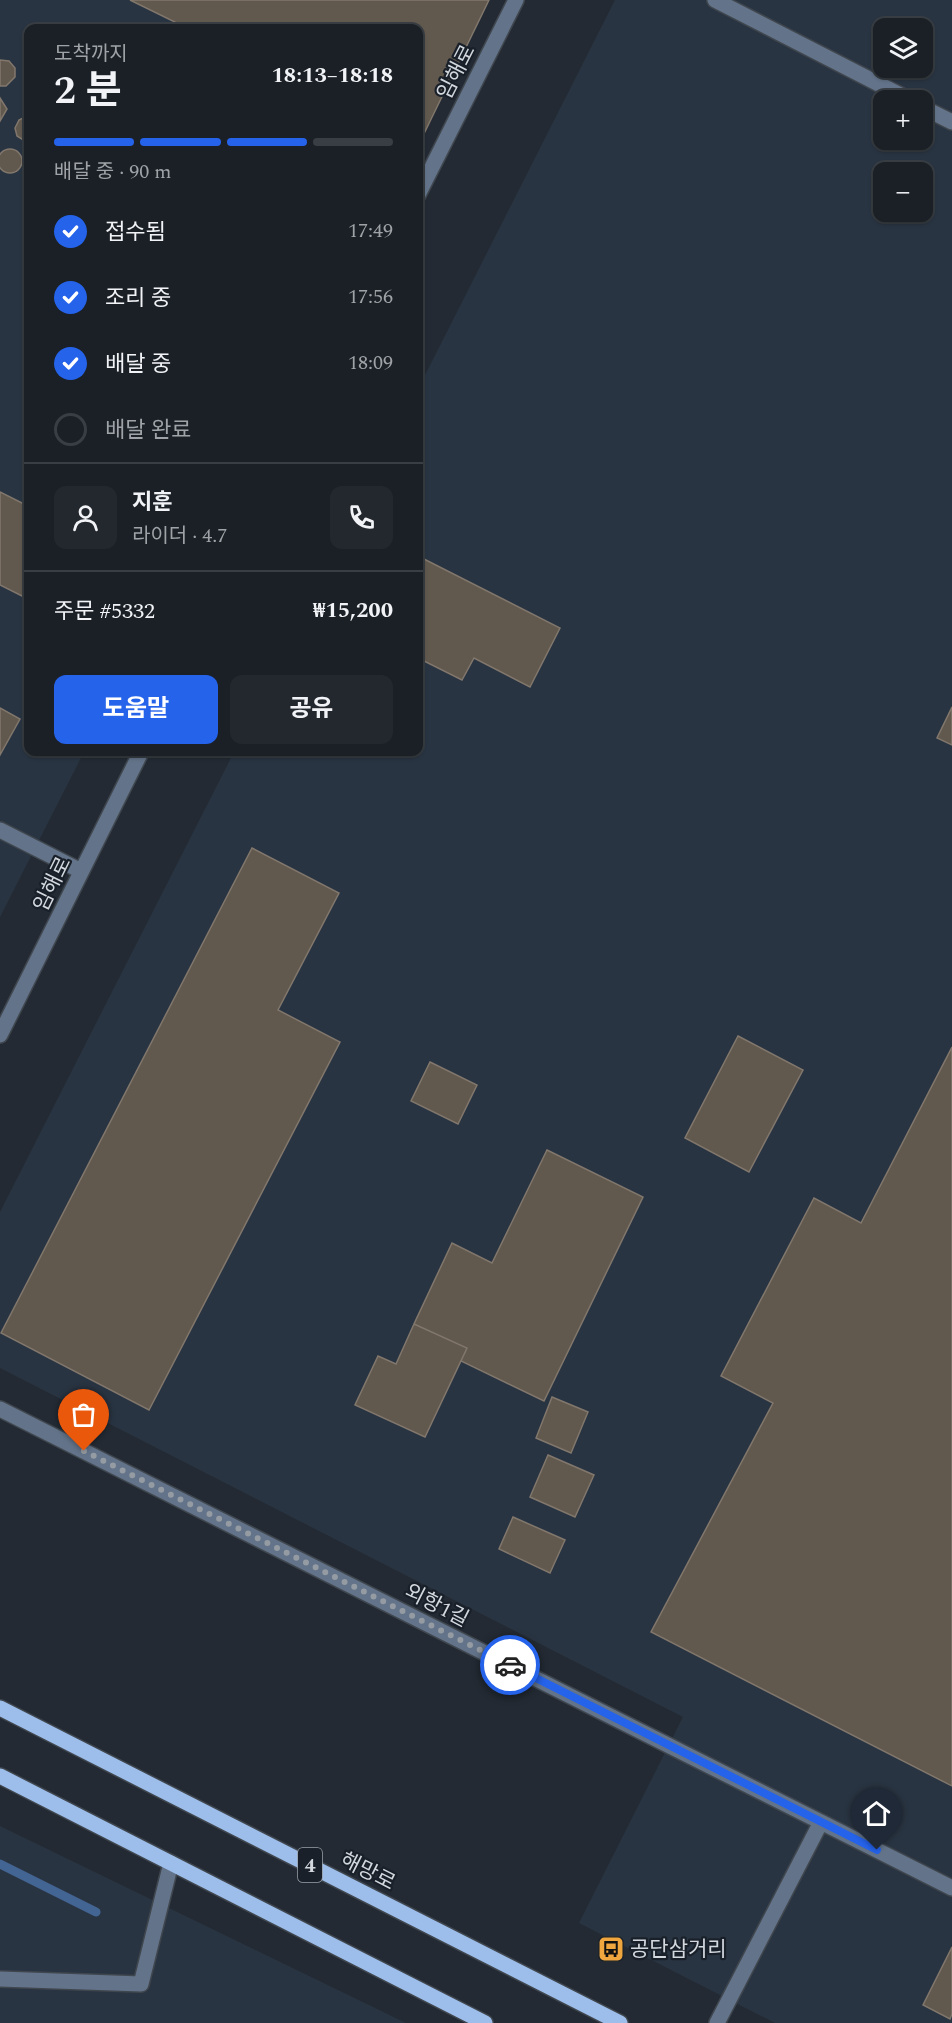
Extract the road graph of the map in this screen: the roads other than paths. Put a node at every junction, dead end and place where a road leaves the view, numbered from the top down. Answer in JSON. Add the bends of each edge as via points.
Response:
{"nodes":[{"id":1,"x":516,"y":0,"type":"edge"},
{"id":2,"x":715,"y":0,"type":"edge"},
{"id":3,"x":890,"y":90,"type":"edge"},
{"id":4,"x":933,"y":112,"type":"edge"},
{"id":5,"x":952,"y":122,"type":"edge"},
{"id":6,"x":423,"y":185,"type":"edge"},
{"id":7,"x":139,"y":756,"type":"edge"},
{"id":8,"x":0,"y":830,"type":"edge"},
{"id":9,"x":81,"y":871,"type":"junction"},
{"id":10,"x":0,"y":1035,"type":"edge"},
{"id":11,"x":0,"y":1409,"type":"edge"},
{"id":12,"x":0,"y":1708,"type":"edge"},
{"id":13,"x":0,"y":1776,"type":"edge"},
{"id":14,"x":821,"y":1822,"type":"junction"},
{"id":15,"x":171,"y":1863,"type":"junction"},
{"id":16,"x":952,"y":1888,"type":"edge"},
{"id":17,"x":0,"y":1978,"type":"edge"},
{"id":18,"x":485,"y":2023,"type":"edge"},
{"id":19,"x":620,"y":2023,"type":"edge"},
{"id":20,"x":717,"y":2023,"type":"edge"}],
"edges":[{"from":1,"to":6,"type":"street","name":"임해로"},
{"from":2,"to":3,"type":"street"},
{"from":4,"to":5,"type":"street"},
{"from":7,"to":9,"type":"street","name":"임해로"},
{"from":8,"to":9,"type":"street"},
{"from":9,"to":10,"type":"street","name":"임해로"},
{"from":11,"to":14,"type":"street","name":"외항1길"},
{"from":12,"to":19,"type":"main road","name":"해망로","number":"4"},
{"from":13,"to":15,"type":"main road"},
{"from":14,"to":16,"type":"street","name":"외항1길"},
{"from":14,"to":20,"type":"street"},
{"from":15,"to":17,"type":"street","via":[[141,1984]]},
{"from":15,"to":18,"type":"main road"}]}
